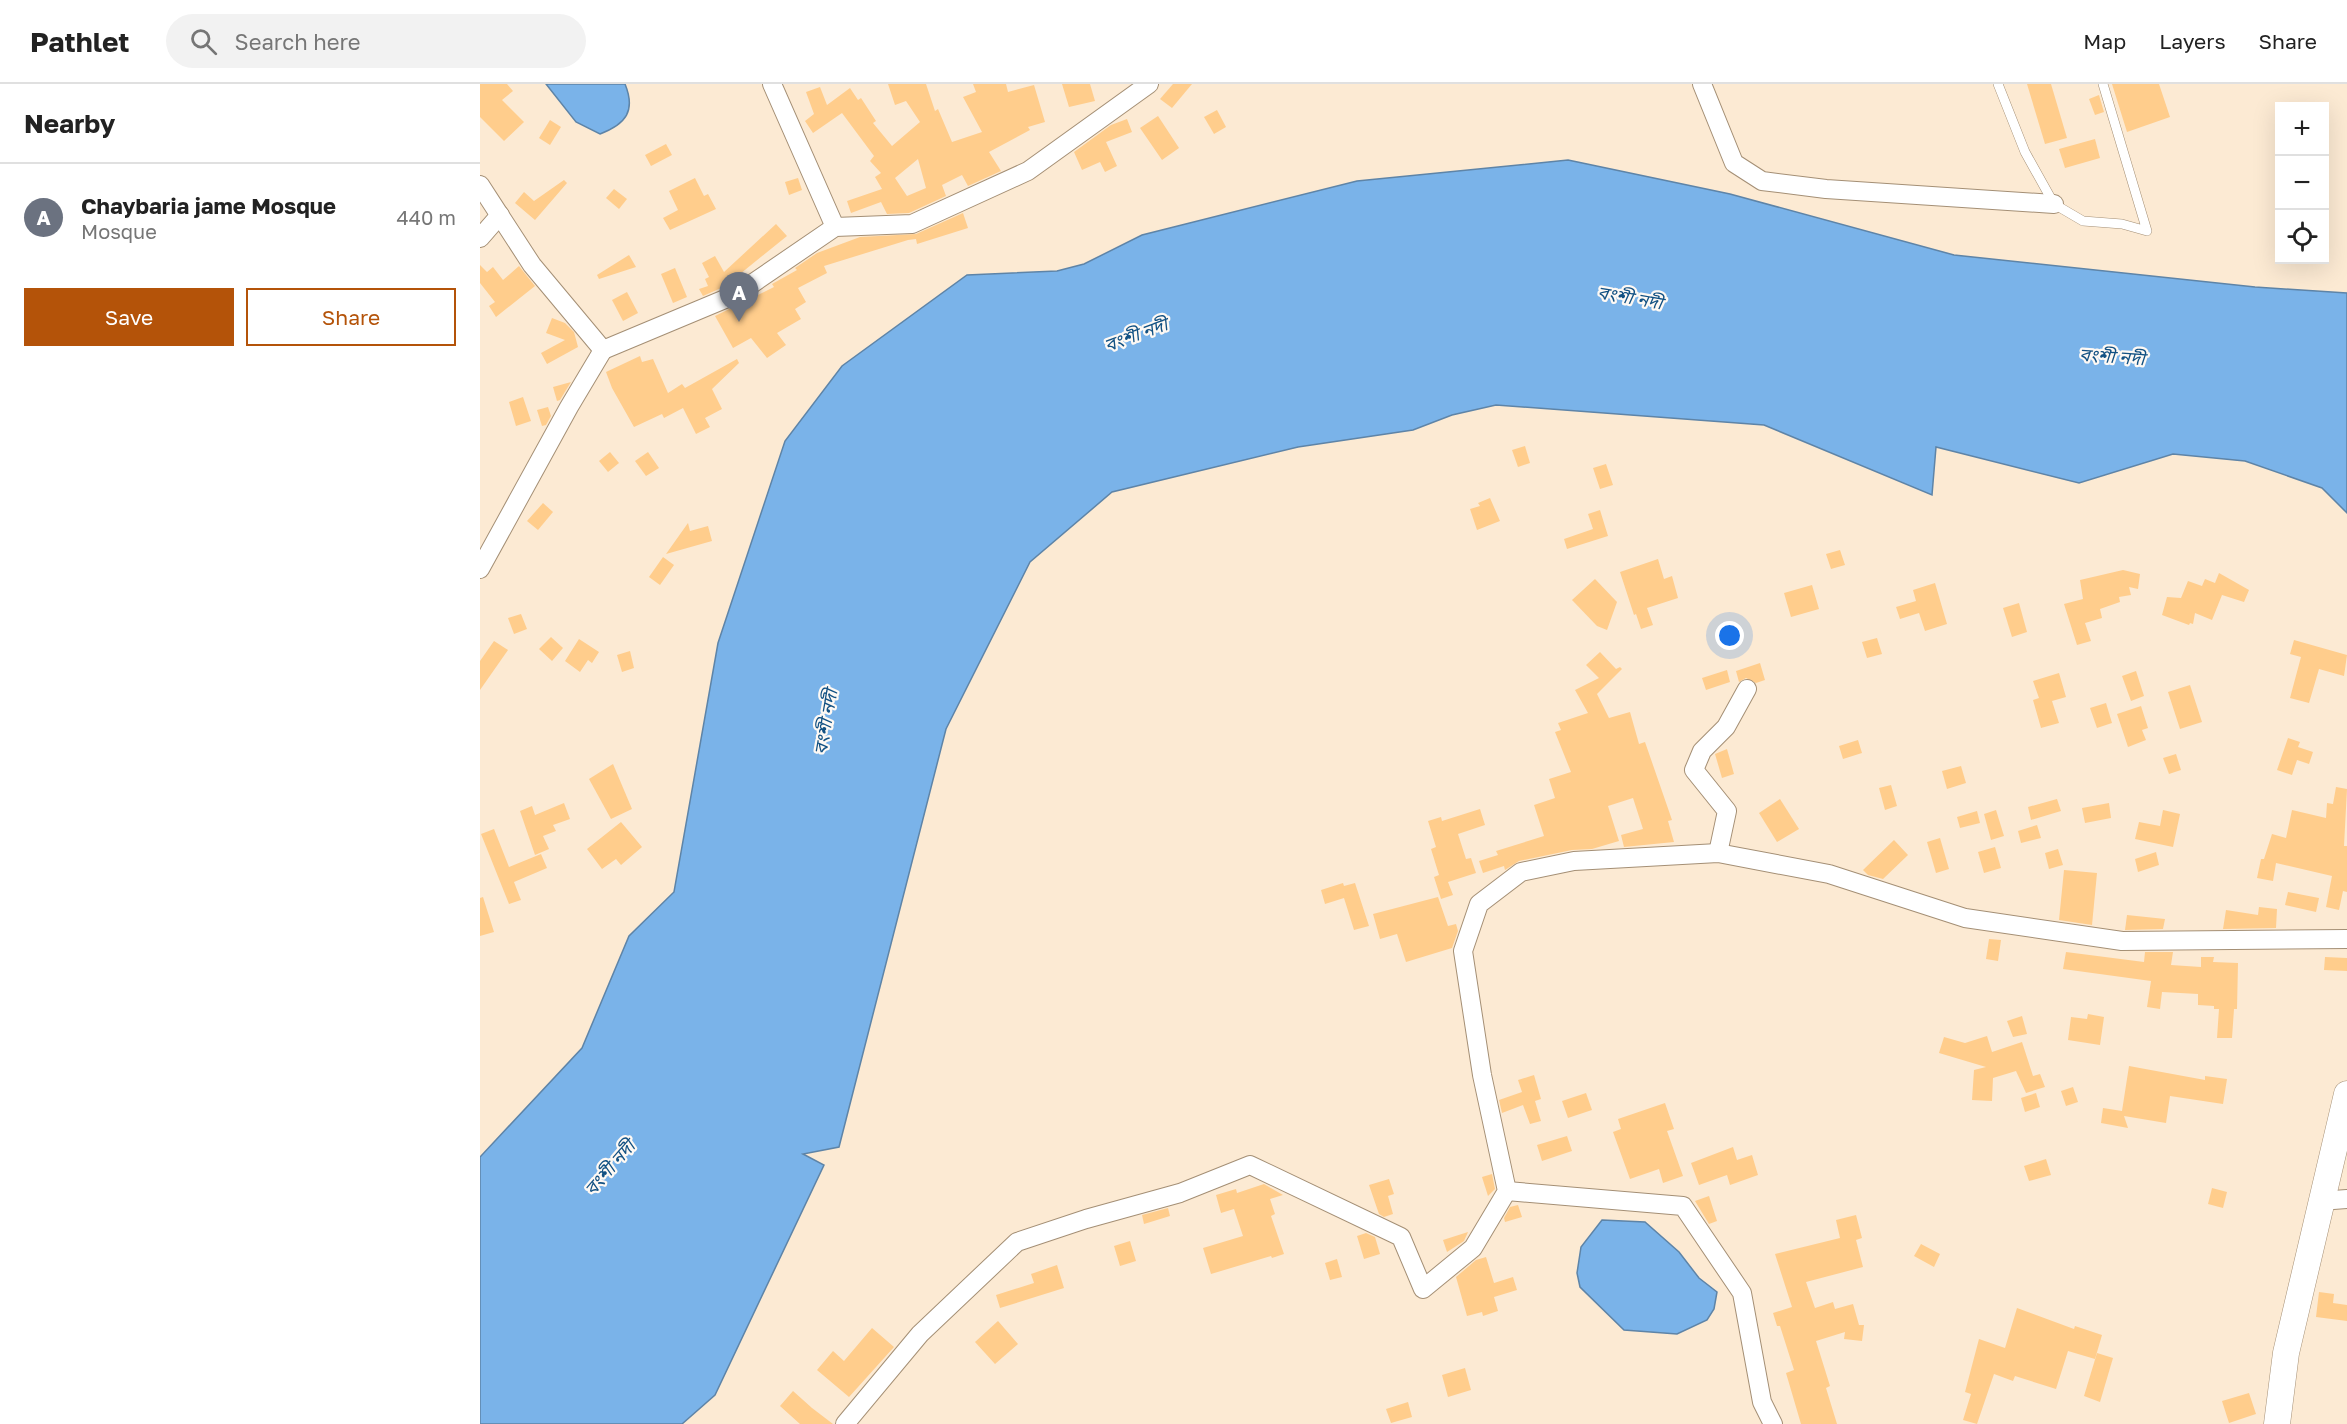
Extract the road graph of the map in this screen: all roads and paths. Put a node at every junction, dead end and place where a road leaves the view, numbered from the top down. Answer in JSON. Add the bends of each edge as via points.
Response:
{"nodes":[{"id":1,"x":772,"y":84,"type":"edge"},
{"id":2,"x":1149,"y":84,"type":"edge"},
{"id":3,"x":1702,"y":84,"type":"edge"},
{"id":4,"x":1998,"y":84,"type":"edge"},
{"id":5,"x":2103,"y":84,"type":"edge"},
{"id":6,"x":480,"y":185,"type":"edge"},
{"id":7,"x":2054,"y":204,"type":"junction"},
{"id":8,"x":500,"y":215,"type":"junction"},
{"id":9,"x":835,"y":227,"type":"junction"},
{"id":10,"x":480,"y":238,"type":"edge"},
{"id":11,"x":603,"y":350,"type":"junction"},
{"id":12,"x":480,"y":570,"type":"edge"},
{"id":13,"x":1748,"y":689,"type":"dead end"},
{"id":14,"x":1718,"y":853,"type":"junction"},
{"id":15,"x":2347,"y":939,"type":"edge"},
{"id":16,"x":2347,"y":1094,"type":"edge"},
{"id":17,"x":1507,"y":1191,"type":"junction"},
{"id":18,"x":2347,"y":1199,"type":"edge"},
{"id":19,"x":2320,"y":1201,"type":"junction"},
{"id":20,"x":845,"y":1424,"type":"edge"},
{"id":21,"x":1773,"y":1424,"type":"edge"},
{"id":22,"x":2277,"y":1424,"type":"edge"}],
"edges":[{"from":1,"to":9,"type":"street"},
{"from":2,"to":9,"type":"street","via":[[1018,176],[912,224]]},
{"from":3,"to":7,"type":"street","via":[[1734,163],[1762,181]]},
{"from":4,"to":7,"type":"lane","via":[[2025,152]]},
{"from":5,"to":7,"type":"lane","via":[[2147,231],[2122,224],[2083,221]]},
{"from":6,"to":8,"type":"street"},
{"from":8,"to":10,"type":"street"},
{"from":8,"to":11,"type":"street","via":[[532,265]]},
{"from":9,"to":11,"type":"street","via":[[736,294]]},
{"from":11,"to":12,"type":"street"},
{"from":13,"to":14,"type":"street","via":[[1726,727],[1702,751],[1694,770],[1727,811]]},
{"from":14,"to":15,"type":"street","via":[[1829,874],[1965,918],[2122,941]]},
{"from":14,"to":17,"type":"street","via":[[1574,861],[1521,872],[1479,904],[1463,951],[1482,1075]]},
{"from":16,"to":19,"type":"street"},
{"from":17,"to":20,"type":"street","via":[[1473,1248],[1423,1288],[1401,1237],[1250,1165],[1180,1193],[1017,1242],[920,1334]]},
{"from":17,"to":21,"type":"street","via":[[1683,1206],[1742,1293],[1762,1402]]},
{"from":18,"to":19,"type":"street"},
{"from":19,"to":22,"type":"street","via":[[2286,1353]]}]}
